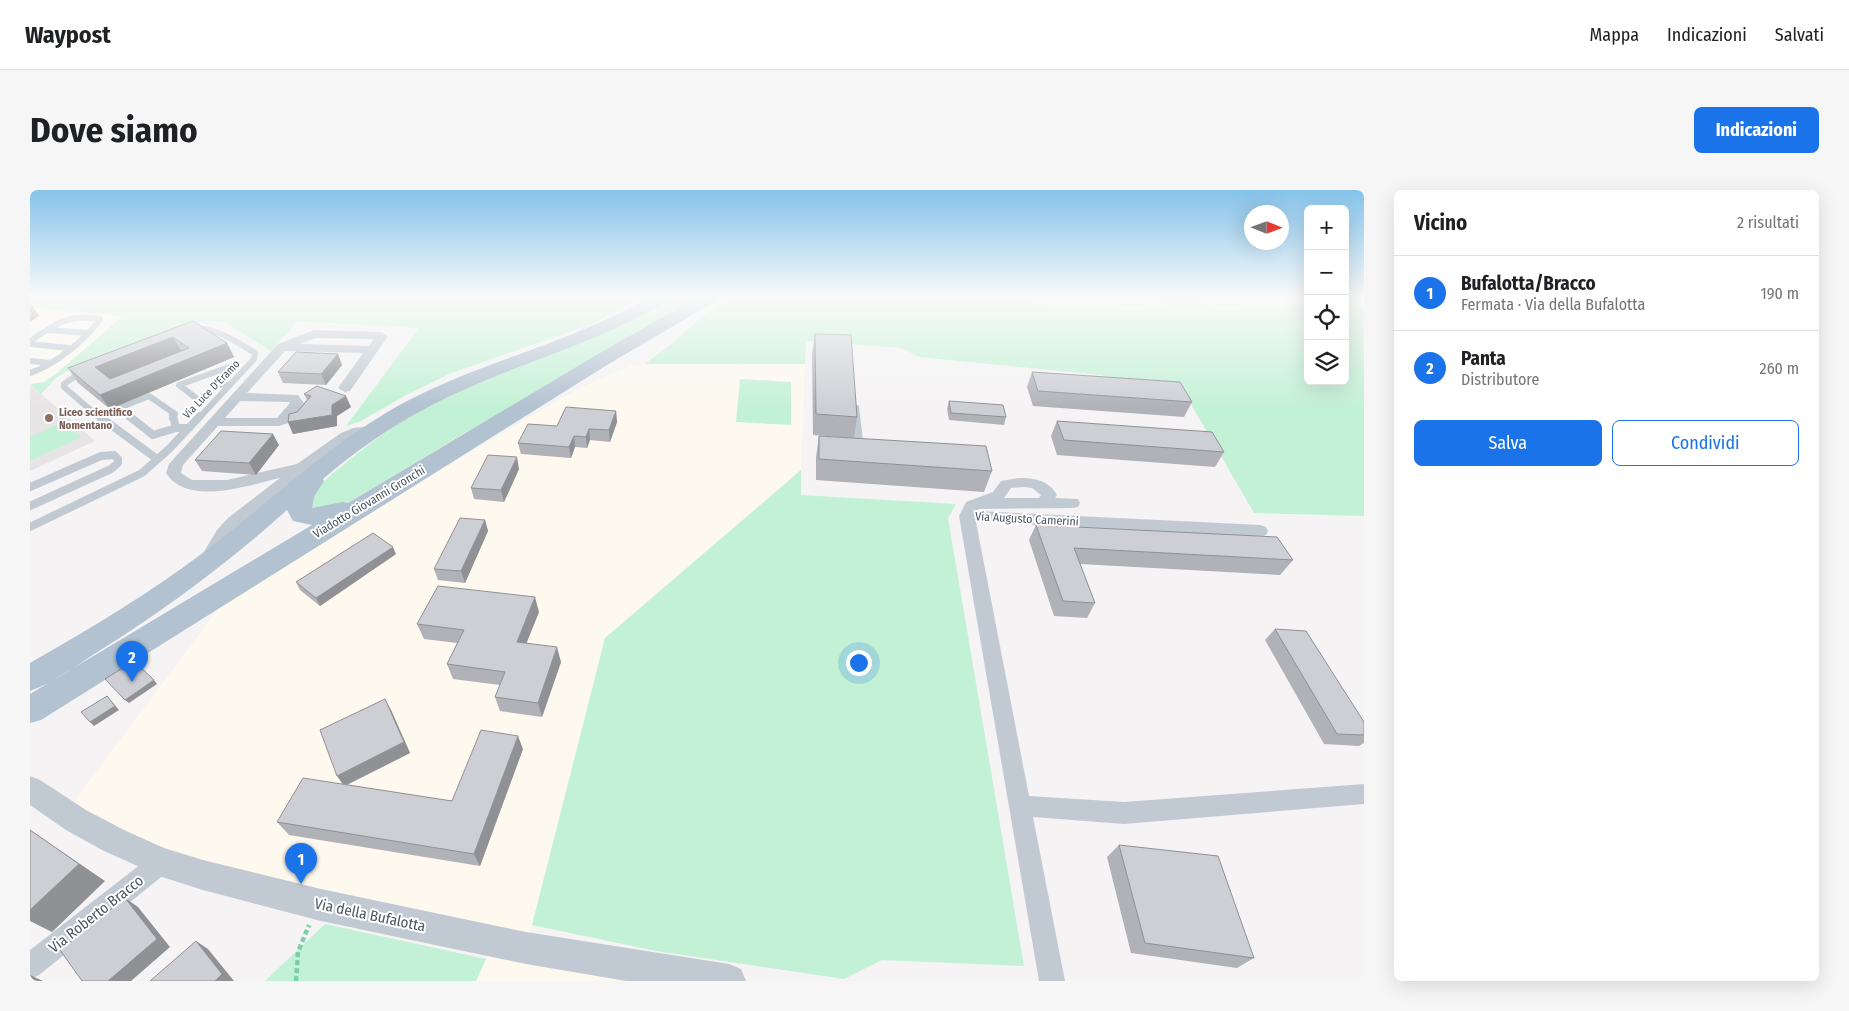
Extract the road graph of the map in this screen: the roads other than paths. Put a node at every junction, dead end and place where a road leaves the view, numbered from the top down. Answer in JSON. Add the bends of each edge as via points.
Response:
{"nodes":[{"id":1,"x":42,"y":334,"type":"edge"},
{"id":2,"x":85,"y":334,"type":"edge"},
{"id":3,"x":221,"y":334,"type":"edge"},
{"id":4,"x":587,"y":334,"type":"edge"},
{"id":5,"x":645,"y":334,"type":"edge"},
{"id":6,"x":30,"y":342,"type":"edge"},
{"id":7,"x":69,"y":348,"type":"junction"},
{"id":8,"x":30,"y":361,"type":"edge"},
{"id":9,"x":51,"y":363,"type":"junction"},
{"id":10,"x":92,"y":368,"type":"edge"},
{"id":11,"x":30,"y":373,"type":"edge"},
{"id":12,"x":207,"y":375,"type":"junction"},
{"id":13,"x":219,"y":384,"type":"junction"},
{"id":14,"x":345,"y":388,"type":"dead end"},
{"id":15,"x":234,"y":391,"type":"junction"},
{"id":16,"x":854,"y":394,"type":"edge"},
{"id":17,"x":214,"y":422,"type":"junction"},
{"id":18,"x":176,"y":428,"type":"junction"},
{"id":19,"x":189,"y":428,"type":"junction"},
{"id":20,"x":373,"y":430,"type":"junction"},
{"id":21,"x":858,"y":449,"type":"edge"},
{"id":22,"x":335,"y":458,"type":"junction"},
{"id":23,"x":157,"y":460,"type":"junction"},
{"id":24,"x":301,"y":468,"type":"junction"},
{"id":25,"x":418,"y":472,"type":"junction"},
{"id":26,"x":1054,"y":479,"type":"dead end"},
{"id":27,"x":240,"y":482,"type":"junction"},
{"id":28,"x":1038,"y":484,"type":"junction"},
{"id":29,"x":30,"y":488,"type":"edge"},
{"id":30,"x":264,"y":498,"type":"junction"},
{"id":31,"x":1043,"y":503,"type":"junction"},
{"id":32,"x":1072,"y":503,"type":"dead end"},
{"id":33,"x":30,"y":506,"type":"edge"},
{"id":34,"x":972,"y":510,"type":"junction"},
{"id":35,"x":31,"y":524,"type":"edge"},
{"id":36,"x":1260,"y":531,"type":"dead end"},
{"id":37,"x":202,"y":567,"type":"junction"},
{"id":38,"x":30,"y":678,"type":"edge"},
{"id":39,"x":62,"y":690,"type":"junction"},
{"id":40,"x":30,"y":710,"type":"edge"},
{"id":41,"x":30,"y":724,"type":"edge"},
{"id":42,"x":30,"y":789,"type":"edge"},
{"id":43,"x":1364,"y":794,"type":"edge"},
{"id":44,"x":1019,"y":806,"type":"junction"},
{"id":45,"x":162,"y":862,"type":"junction"},
{"id":46,"x":30,"y":966,"type":"edge"},
{"id":47,"x":729,"y":981,"type":"edge"},
{"id":48,"x":1052,"y":981,"type":"edge"}],
"edges":[{"from":1,"to":6,"type":"lane"},
{"from":2,"to":7,"type":"lane"},
{"from":3,"to":15,"type":"lane","name":"Via Luce D'Eramo","via":[[255,354]]},
{"from":4,"to":20,"type":"main road","via":[[451,387]]},
{"from":5,"to":25,"type":"main road","name":"Viadotto Giovanni Gronchi"},
{"from":6,"to":7,"type":"lane"},
{"from":7,"to":9,"type":"lane"},
{"from":8,"to":9,"type":"lane"},
{"from":9,"to":11,"type":"lane"},
{"from":10,"to":23,"type":"lane","via":[[70,378],[64,387]]},
{"from":12,"to":13,"type":"lane"},
{"from":12,"to":13,"type":"lane","via":[[229,367]]},
{"from":12,"to":13,"type":"lane","via":[[179,385],[200,401]]},
{"from":13,"to":15,"type":"lane"},
{"from":14,"to":15,"type":"street","via":[[372,350],[282,347]]},
{"from":15,"to":17,"type":"street"},
{"from":15,"to":17,"type":"street","via":[[294,398],[297,403],[279,422]]},
{"from":15,"to":19,"type":"lane","name":"Via Luce D'Eramo"},
{"from":16,"to":21,"type":"street"},
{"from":17,"to":27,"type":"street","via":[[176,464],[173,473],[184,483],[215,486]]},
{"from":18,"to":18,"type":"lane","via":[[153,435],[119,408],[149,396],[175,414],[172,417]]},
{"from":18,"to":19,"type":"lane"},
{"from":19,"to":23,"type":"lane","name":"Via Luce D'Eramo"},
{"from":20,"to":22,"type":"main road"},
{"from":20,"to":24,"type":"street","via":[[346,436]]},
{"from":22,"to":25,"type":"main road","via":[[302,496],[298,509],[302,515],[316,517],[344,510]]},
{"from":22,"to":37,"type":"main road"},
{"from":23,"to":35,"type":"lane","name":"Via Luce D'Eramo","via":[[142,473]]},
{"from":24,"to":27,"type":"street"},
{"from":24,"to":30,"type":"street"},
{"from":25,"to":39,"type":"main road","name":"Viadotto Giovanni Gronchi"},
{"from":26,"to":28,"type":"street"},
{"from":27,"to":30,"type":"street","via":[[261,487]]},
{"from":28,"to":31,"type":"street","via":[[1049,495]]},
{"from":28,"to":34,"type":"street","via":[[1006,484],[998,496]]},
{"from":29,"to":33,"type":"lane","via":[[101,456],[114,455],[118,459],[118,464],[111,469]]},
{"from":30,"to":37,"type":"street","via":[[223,534]]},
{"from":31,"to":32,"type":"street"},
{"from":31,"to":34,"type":"street"},
{"from":34,"to":36,"type":"street","name":"Via Augusto Camerini"},
{"from":34,"to":44,"type":"street","name":"Via Augusto Camerini"},
{"from":37,"to":38,"type":"main road","via":[[122,622]]},
{"from":39,"to":40,"type":"main road","name":"Viadotto Giovanni Gronchi"},
{"from":39,"to":41,"type":"street"},
{"from":42,"to":45,"type":"street","name":"Via della Bufalotta","via":[[76,820]]},
{"from":43,"to":44,"type":"street","via":[[1124,813]]},
{"from":44,"to":48,"type":"street","name":"Via Augusto Camerini"},
{"from":45,"to":46,"type":"street","name":"Via Roberto Bracco"},
{"from":45,"to":47,"type":"street","name":"Via della Bufalotta","via":[[321,905],[534,949]]}]}
